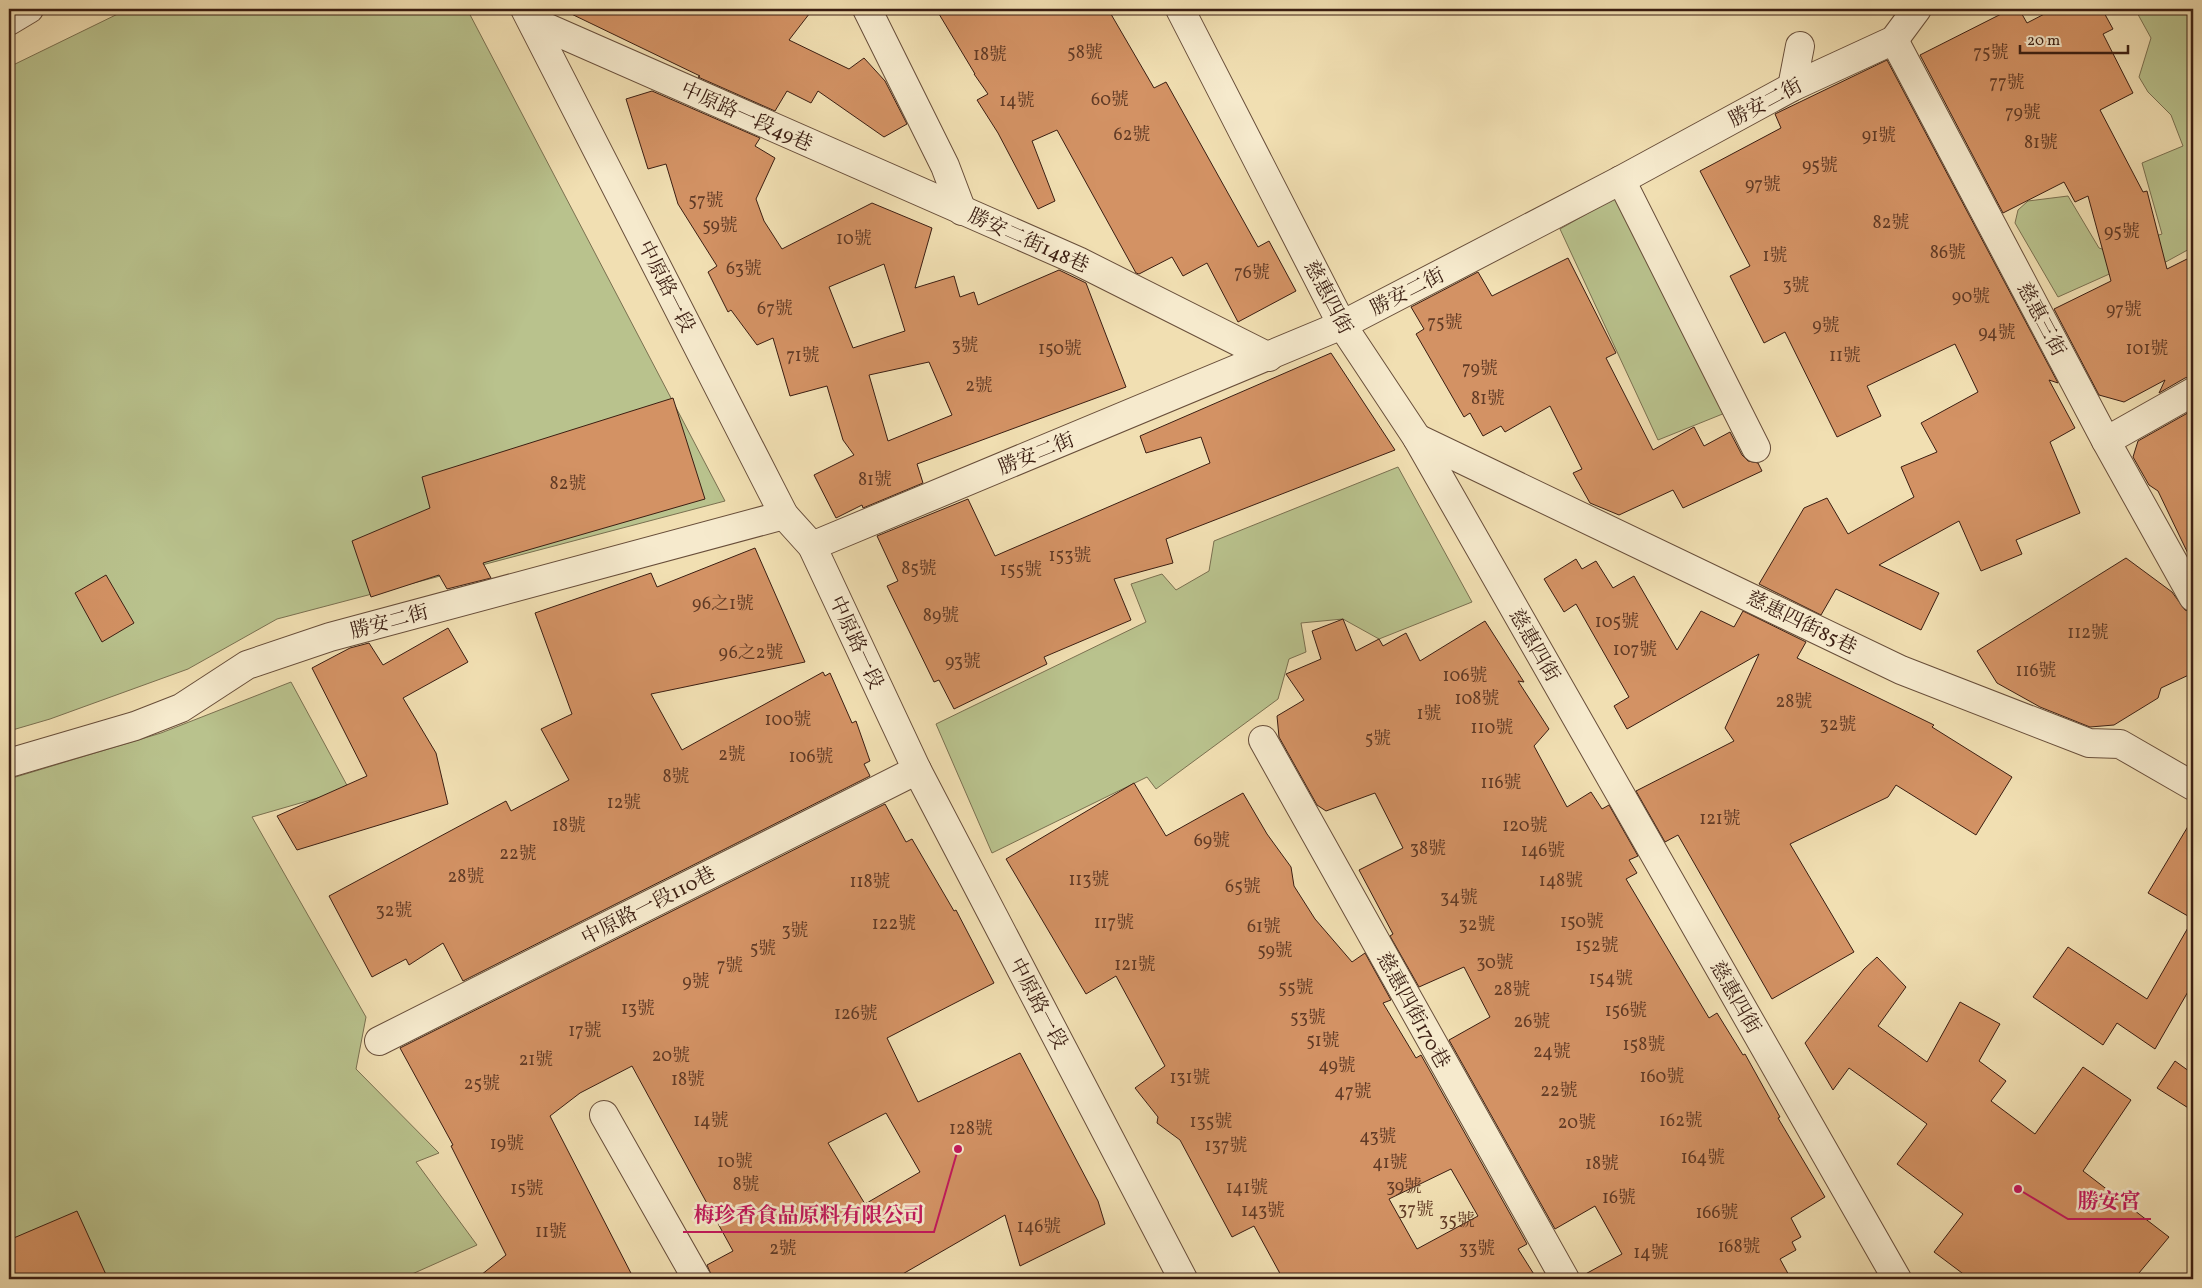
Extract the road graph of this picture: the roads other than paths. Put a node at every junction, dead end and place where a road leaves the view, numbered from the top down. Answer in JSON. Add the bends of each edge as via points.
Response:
{"nodes":[{"id":1,"x":29,"y":9,"type":"edge"},
{"id":2,"x":867,"y":9,"type":"edge"},
{"id":3,"x":1180,"y":9,"type":"edge"},
{"id":4,"x":1917,"y":9,"type":"edge"},
{"id":5,"x":529,"y":15,"type":"edge"},
{"id":6,"x":9,"y":21,"type":"edge"},
{"id":7,"x":1894,"y":40,"type":"junction"},
{"id":8,"x":1800,"y":46,"type":"dead end"},
{"id":9,"x":1792,"y":87,"type":"junction"},
{"id":10,"x":1621,"y":180,"type":"junction"},
{"id":11,"x":962,"y":211,"type":"junction"},
{"id":12,"x":1342,"y":325,"type":"junction"},
{"id":13,"x":1269,"y":357,"type":"junction"},
{"id":14,"x":2193,"y":392,"type":"edge"},
{"id":15,"x":1417,"y":438,"type":"junction"},
{"id":16,"x":2106,"y":441,"type":"junction"},
{"id":17,"x":1756,"y":448,"type":"dead end"},
{"id":18,"x":784,"y":515,"type":"junction"},
{"id":19,"x":812,"y":546,"type":"junction"},
{"id":20,"x":2193,"y":597,"type":"edge"},
{"id":21,"x":1263,"y":740,"type":"dead end"},
{"id":22,"x":9,"y":763,"type":"edge"},
{"id":23,"x":917,"y":770,"type":"junction"},
{"id":24,"x":2193,"y":786,"type":"edge"},
{"id":25,"x":379,"y":1041,"type":"dead end"},
{"id":26,"x":604,"y":1116,"type":"dead end"},
{"id":27,"x":1556,"y":1276,"type":"edge"},
{"id":28,"x":698,"y":1279,"type":"edge"},
{"id":29,"x":1183,"y":1279,"type":"edge"},
{"id":30,"x":1896,"y":1279,"type":"edge"}],
"edges":[{"from":1,"to":6,"type":"street"},
{"from":2,"to":11,"type":"street","name":"勝安二街148巷","via":[[944,166]]},
{"from":3,"to":12,"type":"street","name":"慈惠四街"},
{"from":4,"to":7,"type":"street","name":"勝安二街"},
{"from":5,"to":11,"type":"street","name":"中原路一段49巷"},
{"from":5,"to":18,"type":"street","name":"中原路一段"},
{"from":7,"to":9,"type":"street","name":"勝安二街"},
{"from":7,"to":16,"type":"street","name":"慈惠三街"},
{"from":8,"to":9,"type":"street"},
{"from":9,"to":10,"type":"street","name":"勝安二街"},
{"from":10,"to":12,"type":"street","name":"勝安二街"},
{"from":10,"to":17,"type":"street"},
{"from":11,"to":13,"type":"street","name":"勝安二街148巷","via":[[1078,261]]},
{"from":12,"to":13,"type":"street","name":"勝安二街"},
{"from":12,"to":15,"type":"street","name":"慈惠四街"},
{"from":13,"to":19,"type":"street","name":"勝安二街"},
{"from":14,"to":16,"type":"street"},
{"from":15,"to":24,"type":"street","name":"慈惠四街85巷","via":[[1901,670],[2089,743],[2120,744]]},
{"from":15,"to":30,"type":"street","name":"慈惠四街"},
{"from":16,"to":20,"type":"street","name":"慈惠三街"},
{"from":18,"to":19,"type":"street","name":"中原路一段"},
{"from":18,"to":22,"type":"street","name":"勝安二街","via":[[330,637],[247,665],[181,708],[135,726]]},
{"from":19,"to":23,"type":"street","name":"中原路一段"},
{"from":21,"to":27,"type":"street","name":"慈惠四街170巷"},
{"from":23,"to":25,"type":"street","name":"中原路一段110巷"},
{"from":23,"to":29,"type":"street","name":"中原路一段"},
{"from":26,"to":28,"type":"street"}]}
